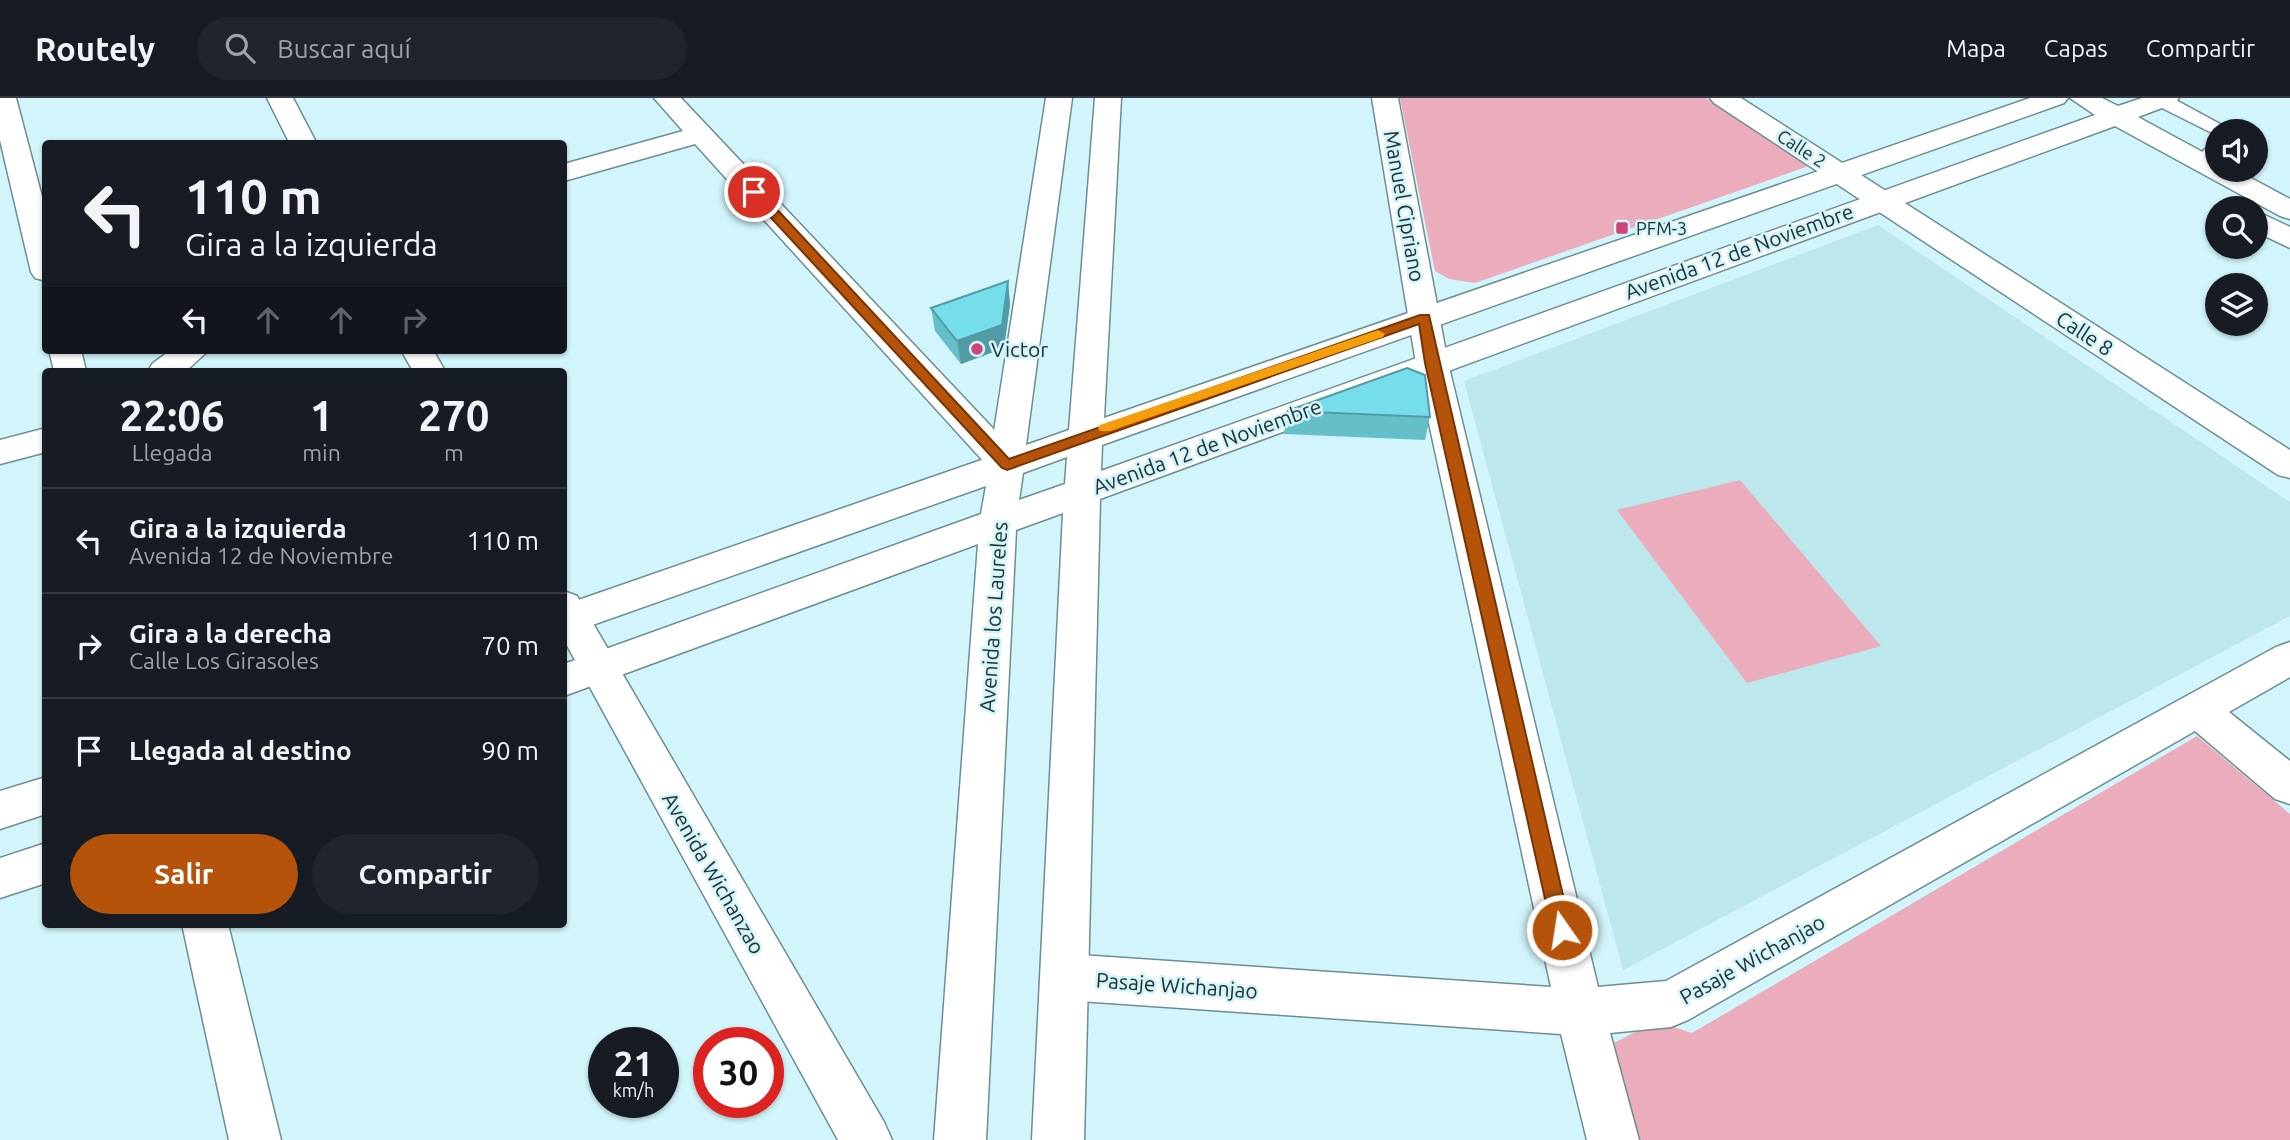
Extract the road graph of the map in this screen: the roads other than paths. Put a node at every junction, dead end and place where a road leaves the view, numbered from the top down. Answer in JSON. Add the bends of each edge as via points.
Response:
{"nodes":[{"id":1,"x":3,"y":98,"type":"edge"},
{"id":2,"x":280,"y":98,"type":"edge"},
{"id":3,"x":667,"y":98,"type":"edge"},
{"id":4,"x":1059,"y":98,"type":"edge"},
{"id":5,"x":1108,"y":98,"type":"edge"},
{"id":6,"x":1385,"y":98,"type":"edge"},
{"id":7,"x":1723,"y":98,"type":"edge"},
{"id":8,"x":2045,"y":99,"type":"edge"},
{"id":9,"x":2163,"y":99,"type":"edge"},
{"id":10,"x":2095,"y":113,"type":"edge"},
{"id":11,"x":2205,"y":121,"type":"edge"},
{"id":12,"x":700,"y":134,"type":"junction"},
{"id":13,"x":302,"y":140,"type":"edge"},
{"id":14,"x":2205,"y":154,"type":"edge"},
{"id":15,"x":567,"y":172,"type":"edge"},
{"id":16,"x":1841,"y":173,"type":"junction"},
{"id":17,"x":2249,"y":182,"type":"edge"},
{"id":18,"x":2216,"y":196,"type":"edge"},
{"id":19,"x":1881,"y":199,"type":"junction"},
{"id":20,"x":2290,"y":210,"type":"edge"},
{"id":21,"x":2268,"y":227,"type":"edge"},
{"id":22,"x":2290,"y":239,"type":"edge"},
{"id":23,"x":42,"y":256,"type":"edge"},
{"id":24,"x":1425,"y":318,"type":"junction"},
{"id":25,"x":187,"y":354,"type":"edge"},
{"id":26,"x":1432,"y":363,"type":"junction"},
{"id":27,"x":168,"y":368,"type":"edge"},
{"id":28,"x":1085,"y":435,"type":"junction"},
{"id":29,"x":42,"y":441,"type":"edge"},
{"id":30,"x":0,"y":452,"type":"edge"},
{"id":31,"x":1007,"y":465,"type":"junction"},
{"id":32,"x":2290,"y":466,"type":"edge"},
{"id":33,"x":1082,"y":492,"type":"junction"},
{"id":34,"x":998,"y":523,"type":"junction"},
{"id":35,"x":567,"y":614,"type":"edge"},
{"id":36,"x":567,"y":618,"type":"edge"},
{"id":37,"x":2290,"y":658,"type":"edge"},
{"id":38,"x":580,"y":674,"type":"edge"},
{"id":39,"x":2198,"y":709,"type":"junction"},
{"id":40,"x":2290,"y":786,"type":"edge"},
{"id":41,"x":42,"y":796,"type":"edge"},
{"id":42,"x":0,"y":810,"type":"edge"},
{"id":43,"x":42,"y":864,"type":"edge"},
{"id":44,"x":0,"y":878,"type":"edge"},
{"id":45,"x":206,"y":928,"type":"edge"},
{"id":46,"x":1065,"y":977,"type":"junction"},
{"id":47,"x":1580,"y":1012,"type":"junction"},
{"id":48,"x":255,"y":1140,"type":"edge"},
{"id":49,"x":866,"y":1140,"type":"edge"},
{"id":50,"x":960,"y":1140,"type":"edge"},
{"id":51,"x":1058,"y":1140,"type":"edge"},
{"id":52,"x":1614,"y":1140,"type":"edge"}],
"edges":[{"from":1,"to":23,"type":"main road"},
{"from":2,"to":13,"type":"main road"},
{"from":3,"to":12,"type":"main road"},
{"from":4,"to":31,"type":"main road","name":"Avenida los Laureles"},
{"from":5,"to":28,"type":"main road"},
{"from":6,"to":24,"type":"main road","name":"Manuel Cipriano"},
{"from":7,"to":16,"type":"main road","name":"Calle 2"},
{"from":8,"to":10,"type":"main road"},
{"from":8,"to":16,"type":"main road","name":"Avenida 12 de Noviembre"},
{"from":9,"to":10,"type":"main road","name":"Avenida 12 de Noviembre"},
{"from":9,"to":11,"type":"lane"},
{"from":10,"to":14,"type":"main road"},
{"from":10,"to":18,"type":"main road"},
{"from":10,"to":19,"type":"main road","name":"Avenida 12 de Noviembre"},
{"from":12,"to":15,"type":"main road"},
{"from":12,"to":31,"type":"main road"},
{"from":16,"to":19,"type":"main road","name":"Calle 2"},
{"from":16,"to":24,"type":"main road","name":"Avenida 12 de Noviembre"},
{"from":17,"to":20,"type":"main road"},
{"from":19,"to":26,"type":"main road","name":"Avenida 12 de Noviembre"},
{"from":19,"to":32,"type":"main road","name":"Calle 8"},
{"from":21,"to":22,"type":"main road"},
{"from":24,"to":26,"type":"main road","name":"Manuel Cipriano"},
{"from":24,"to":28,"type":"main road","name":"Avenida 12 de Noviembre"},
{"from":25,"to":27,"type":"main road"},
{"from":26,"to":33,"type":"main road","name":"Avenida 12 de Noviembre"},
{"from":26,"to":47,"type":"main road","name":"Manuel Cipriano"},
{"from":28,"to":31,"type":"main road","name":"Avenida 12 de Noviembre"},
{"from":28,"to":33,"type":"main road"},
{"from":29,"to":30,"type":"main road"},
{"from":31,"to":34,"type":"main road","name":"Avenida los Laureles"},
{"from":31,"to":35,"type":"main road","name":"Avenida 12 de Noviembre"},
{"from":33,"to":34,"type":"main road","name":"Avenida 12 de Noviembre"},
{"from":33,"to":46,"type":"main road"},
{"from":34,"to":38,"type":"main road","name":"Avenida 12 de Noviembre"},
{"from":34,"to":50,"type":"main road","name":"Avenida los Laureles"},
{"from":36,"to":38,"type":"main road","name":"Avenida Wichanzao"},
{"from":37,"to":39,"type":"main road","name":"Pasaje Wichanjao"},
{"from":38,"to":49,"type":"main road","name":"Avenida Wichanzao"},
{"from":39,"to":40,"type":"main road"},
{"from":39,"to":47,"type":"main road","name":"Pasaje Wichanjao","via":[[1671,1004]]},
{"from":41,"to":42,"type":"main road"},
{"from":43,"to":44,"type":"main road"},
{"from":45,"to":48,"type":"main road"},
{"from":46,"to":47,"type":"main road","name":"Pasaje Wichanjao"},
{"from":46,"to":51,"type":"main road"},
{"from":47,"to":52,"type":"main road","name":"Manuel Cipriano"}]}
